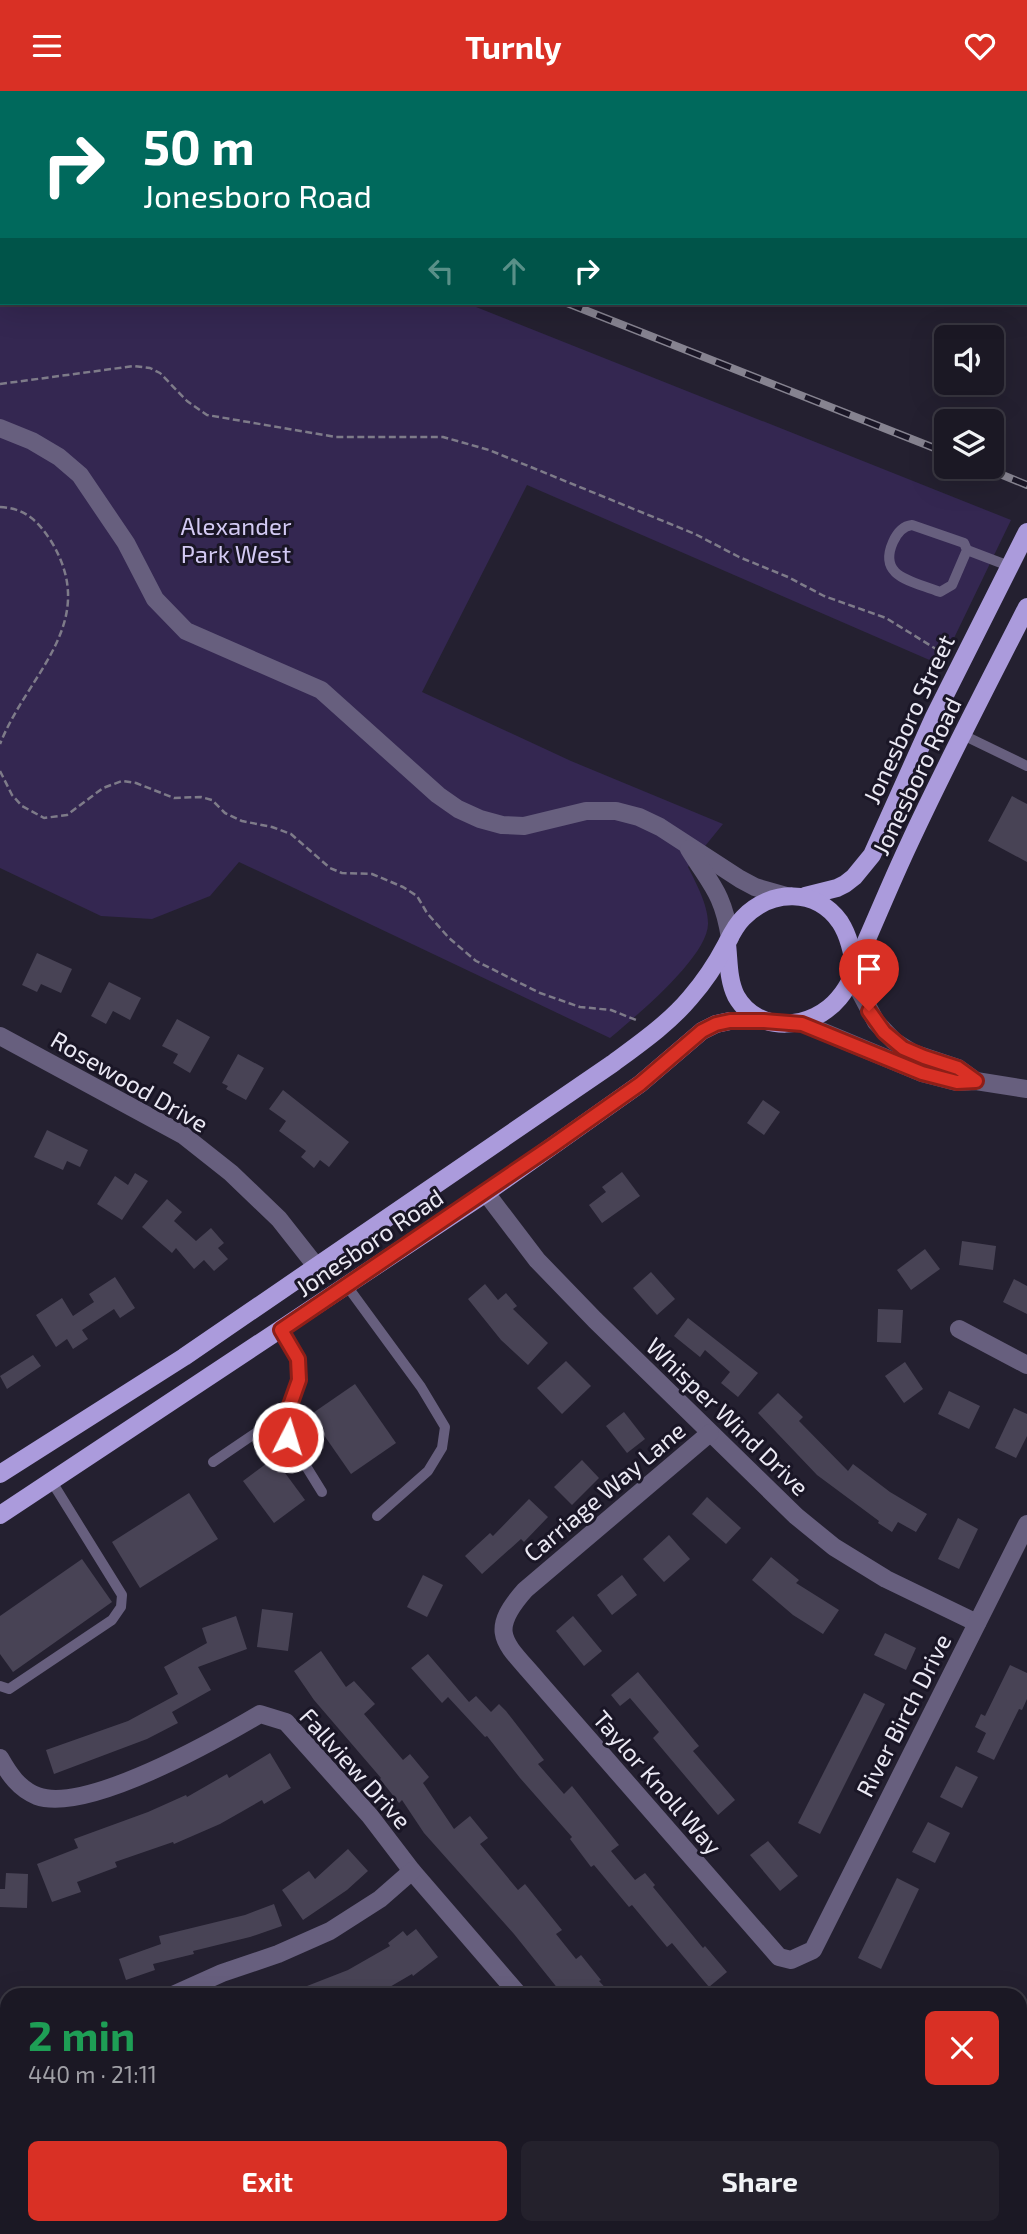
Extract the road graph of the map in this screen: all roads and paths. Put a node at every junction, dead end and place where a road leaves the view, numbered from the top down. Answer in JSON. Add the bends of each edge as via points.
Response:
{"nodes":[{"id":1,"x":0,"y":384,"type":"edge"},
{"id":2,"x":0,"y":428,"type":"edge"},
{"id":3,"x":0,"y":507,"type":"edge"},
{"id":4,"x":1027,"y":532,"type":"edge"},
{"id":5,"x":967,"y":549,"type":"junction"},
{"id":6,"x":1009,"y":566,"type":"junction"},
{"id":7,"x":1027,"y":607,"type":"edge"},
{"id":8,"x":950,"y":656,"type":"dead end"},
{"id":9,"x":963,"y":735,"type":"junction"},
{"id":10,"x":0,"y":744,"type":"edge"},
{"id":11,"x":1027,"y":766,"type":"edge"},
{"id":12,"x":0,"y":771,"type":"edge"},
{"id":13,"x":687,"y":846,"type":"junction"},
{"id":14,"x":786,"y":896,"type":"junction"},
{"id":15,"x":805,"y":896,"type":"junction"},
{"id":16,"x":728,"y":941,"type":"junction"},
{"id":17,"x":854,"y":973,"type":"junction"},
{"id":18,"x":636,"y":1020,"type":"dead end"},
{"id":19,"x":764,"y":1021,"type":"junction"},
{"id":20,"x":802,"y":1024,"type":"junction"},
{"id":21,"x":0,"y":1036,"type":"edge"},
{"id":22,"x":976,"y":1081,"type":"junction"},
{"id":23,"x":1027,"y":1089,"type":"edge"},
{"id":24,"x":486,"y":1193,"type":"junction"},
{"id":25,"x":316,"y":1266,"type":"junction"},
{"id":26,"x":347,"y":1286,"type":"junction"},
{"id":27,"x":959,"y":1329,"type":"dead end"},
{"id":28,"x":281,"y":1330,"type":"junction"},
{"id":29,"x":1027,"y":1365,"type":"edge"},
{"id":30,"x":288,"y":1411,"type":"junction"},
{"id":31,"x":710,"y":1433,"type":"junction"},
{"id":32,"x":213,"y":1462,"type":"dead end"},
{"id":33,"x":0,"y":1474,"type":"edge"},
{"id":34,"x":52,"y":1482,"type":"junction"},
{"id":35,"x":322,"y":1492,"type":"dead end"},
{"id":36,"x":0,"y":1515,"type":"edge"},
{"id":37,"x":377,"y":1516,"type":"dead end"},
{"id":38,"x":1027,"y":1524,"type":"edge"},
{"id":39,"x":530,"y":1585,"type":"joint"},
{"id":40,"x":976,"y":1623,"type":"junction"},
{"id":41,"x":0,"y":1686,"type":"edge"},
{"id":42,"x":0,"y":1758,"type":"edge"},
{"id":43,"x":412,"y":1871,"type":"junction"},
{"id":44,"x":824,"y":1929,"type":"joint"},
{"id":45,"x":189,"y":1988,"type":"edge"},
{"id":46,"x":513,"y":1988,"type":"edge"}],
"edges":[{"from":1,"to":8,"type":"path","via":[[134,366],[150,368],[207,415],[336,437],[443,437],[489,450],[695,534],[824,596],[886,618]]},
{"from":2,"to":13,"type":"street","via":[[32,441],[80,475],[155,599],[186,631],[321,690],[458,809],[502,825],[524,826],[586,811],[616,811],[660,827]]},
{"from":3,"to":10,"type":"path","via":[[26,513],[42,527],[58,554],[68,586],[68,609],[63,631]]},
{"from":4,"to":6,"type":"main road","name":"Jonesboro Street"},
{"from":5,"to":5,"type":"lane","via":[[952,585],[940,592],[895,574],[888,563],[896,535],[912,524],[964,543]]},
{"from":5,"to":6,"type":"lane"},
{"from":6,"to":15,"type":"main road","name":"Jonesboro Street","via":[[872,855],[845,884]]},
{"from":7,"to":9,"type":"main road","name":"Jonesboro Road"},
{"from":9,"to":11,"type":"lane"},
{"from":9,"to":17,"type":"main road","name":"Jonesboro Road","via":[[908,845]]},
{"from":12,"to":18,"type":"path","via":[[22,806],[44,818],[67,815],[103,788],[122,781],[174,798],[212,800],[242,821],[290,834],[342,873],[372,874],[404,887],[476,961],[579,1007],[611,1010]]},
{"from":13,"to":14,"type":"street","via":[[755,887]]},
{"from":13,"to":16,"type":"street","via":[[721,897]]},
{"from":14,"to":15,"type":"main road"},
{"from":14,"to":16,"type":"main road","via":[[754,908]]},
{"from":15,"to":17,"type":"main road","via":[[824,905],[840,922]]},
{"from":16,"to":19,"type":"main road","via":[[737,998]]},
{"from":16,"to":25,"type":"main road","name":"Jonesboro Road","via":[[689,999],[649,1036]]},
{"from":17,"to":20,"type":"main road","via":[[833,1005]]},
{"from":17,"to":22,"type":"street","via":[[869,1011],[894,1041],[913,1053],[958,1068]]},
{"from":19,"to":20,"type":"main road"},
{"from":19,"to":24,"type":"main road","name":"Jonesboro Road","via":[[730,1021],[702,1031],[640,1084]]},
{"from":20,"to":22,"type":"street","via":[[922,1073],[957,1082]]},
{"from":21,"to":25,"type":"street","name":"Rosewood Drive","via":[[183,1135],[279,1219]]},
{"from":22,"to":23,"type":"street"},
{"from":24,"to":26,"type":"main road","name":"Jonesboro Road"},
{"from":24,"to":31,"type":"street","name":"Whisper Wind Drive","via":[[537,1260]]},
{"from":25,"to":33,"type":"main road","name":"Jonesboro Road"},
{"from":26,"to":28,"type":"main road","name":"Jonesboro Road"},
{"from":26,"to":37,"type":"lane","via":[[445,1427],[442,1448],[428,1471]]},
{"from":27,"to":29,"type":"street"},
{"from":28,"to":30,"type":"lane","via":[[298,1359],[299,1380]]},
{"from":28,"to":34,"type":"main road","name":"Jonesboro Road"},
{"from":30,"to":32,"type":"lane"},
{"from":30,"to":35,"type":"lane","via":[[288,1437]]},
{"from":31,"to":39,"type":"street","name":"Carriage Way Lane"},
{"from":31,"to":40,"type":"street","name":"Whisper Wind Drive","via":[[834,1547],[886,1579]]},
{"from":34,"to":36,"type":"main road","name":"Jonesboro Road"},
{"from":34,"to":41,"type":"lane","via":[[122,1595],[121,1607],[113,1620],[9,1689]]},
{"from":38,"to":40,"type":"street","name":"River Birch Drive"},
{"from":39,"to":44,"type":"street","name":"Taylor Knoll Way","via":[[509,1608],[502,1632],[538,1681],[779,1957],[791,1960],[813,1950]]},
{"from":40,"to":44,"type":"street","name":"River Birch Drive"},
{"from":42,"to":43,"type":"street","name":"Fallview Drive","via":[[12,1779],[37,1795],[60,1799],[94,1793],[158,1767],[260,1714],[286,1722]]},
{"from":43,"to":45,"type":"street","via":[[331,1931]]},
{"from":43,"to":46,"type":"street","name":"Fallview Drive"}]}
